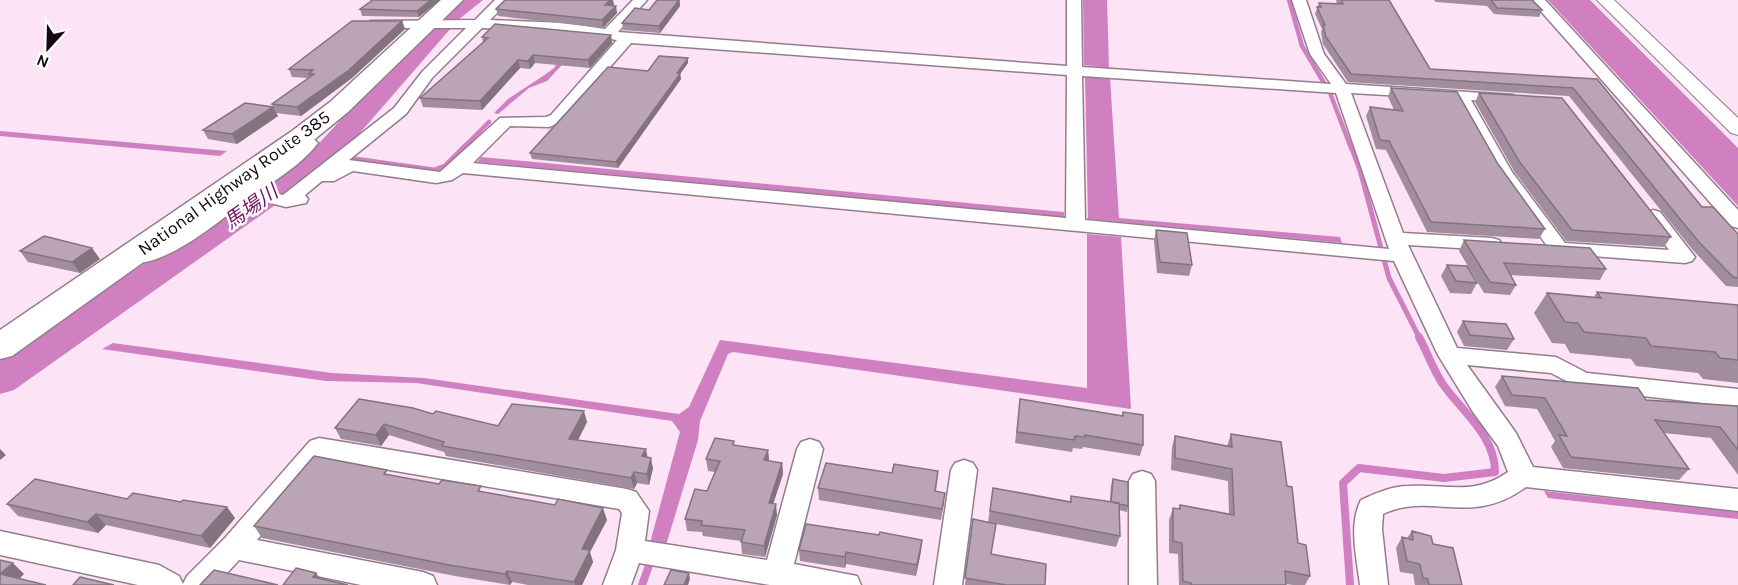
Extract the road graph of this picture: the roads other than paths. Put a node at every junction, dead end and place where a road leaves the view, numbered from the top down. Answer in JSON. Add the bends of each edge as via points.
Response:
{"nodes":[{"id":1,"x":503,"y":0,"type":"edge"},
{"id":2,"x":640,"y":0,"type":"edge"},
{"id":3,"x":1074,"y":0,"type":"edge"},
{"id":4,"x":1299,"y":0,"type":"edge"},
{"id":5,"x":1538,"y":0,"type":"edge"},
{"id":6,"x":1605,"y":0,"type":"edge"},
{"id":7,"x":452,"y":11,"type":"edge"},
{"id":8,"x":365,"y":23,"type":"edge"},
{"id":9,"x":478,"y":23,"type":"junction"},
{"id":10,"x":429,"y":24,"type":"junction"},
{"id":11,"x":608,"y":34,"type":"junction"},
{"id":12,"x":627,"y":38,"type":"junction"},
{"id":13,"x":1074,"y":71,"type":"junction"},
{"id":14,"x":1333,"y":90,"type":"junction"},
{"id":15,"x":1460,"y":95,"type":"junction"},
{"id":16,"x":1528,"y":99,"type":"edge"},
{"id":17,"x":1738,"y":129,"type":"edge"},
{"id":18,"x":302,"y":137,"type":"junction"},
{"id":19,"x":459,"y":167,"type":"junction"},
{"id":20,"x":247,"y":192,"type":"junction"},
{"id":21,"x":286,"y":201,"type":"junction"},
{"id":22,"x":1642,"y":202,"type":"edge"},
{"id":23,"x":1738,"y":222,"type":"edge"},
{"id":24,"x":1076,"y":225,"type":"junction"},
{"id":25,"x":1513,"y":245,"type":"edge"},
{"id":26,"x":1536,"y":247,"type":"edge"},
{"id":27,"x":1559,"y":249,"type":"junction"},
{"id":28,"x":1391,"y":251,"type":"junction"},
{"id":29,"x":130,"y":258,"type":"junction"},
{"id":30,"x":2,"y":344,"type":"edge"},
{"id":31,"x":1449,"y":355,"type":"junction"},
{"id":32,"x":1738,"y":398,"type":"edge"},
{"id":33,"x":810,"y":449,"type":"dead end"},
{"id":34,"x":964,"y":470,"type":"dead end"},
{"id":35,"x":1522,"y":476,"type":"junction"},
{"id":36,"x":1142,"y":481,"type":"dead end"},
{"id":37,"x":1738,"y":500,"type":"edge"},
{"id":38,"x":0,"y":543,"type":"edge"},
{"id":39,"x":234,"y":547,"type":"junction"},
{"id":40,"x":630,"y":550,"type":"junction"},
{"id":41,"x":777,"y":574,"type":"junction"},
{"id":42,"x":169,"y":585,"type":"edge"},
{"id":43,"x":197,"y":585,"type":"edge"},
{"id":44,"x":423,"y":585,"type":"edge"},
{"id":45,"x":617,"y":585,"type":"edge"},
{"id":46,"x":847,"y":585,"type":"edge"},
{"id":47,"x":948,"y":585,"type":"edge"},
{"id":48,"x":1143,"y":585,"type":"edge"},
{"id":49,"x":1374,"y":585,"type":"edge"}],
"edges":[{"from":1,"to":9,"type":"street"},
{"from":2,"to":11,"type":"street"},
{"from":3,"to":13,"type":"street"},
{"from":4,"to":14,"type":"street"},
{"from":5,"to":23,"type":"street"},
{"from":6,"to":17,"type":"street"},
{"from":7,"to":9,"type":"street"},
{"from":7,"to":10,"type":"highway","name":"National Highway Route 385"},
{"from":8,"to":10,"type":"street"},
{"from":9,"to":11,"type":"street"},
{"from":9,"to":21,"type":"street","via":[[427,75],[400,111]]},
{"from":10,"to":18,"type":"highway","name":"National Highway Route 385"},
{"from":11,"to":12,"type":"street"},
{"from":12,"to":13,"type":"street"},
{"from":12,"to":19,"type":"street","via":[[558,118],[549,122],[506,121]]},
{"from":13,"to":14,"type":"street"},
{"from":13,"to":24,"type":"street"},
{"from":14,"to":15,"type":"street"},
{"from":14,"to":28,"type":"street"},
{"from":15,"to":16,"type":"street"},
{"from":15,"to":27,"type":"street","via":[[1504,173]]},
{"from":18,"to":20,"type":"street","via":[[309,142],[296,157]]},
{"from":18,"to":29,"type":"highway","name":"National Highway Route 385"},
{"from":19,"to":21,"type":"street","via":[[436,178],[350,165],[300,199]]},
{"from":19,"to":24,"type":"street"},
{"from":20,"to":21,"type":"street"},
{"from":20,"to":29,"type":"street","via":[[179,240],[156,252]]},
{"from":22,"to":27,"type":"street","via":[[1685,257]]},
{"from":24,"to":28,"type":"street"},
{"from":25,"to":28,"type":"street"},
{"from":26,"to":27,"type":"street"},
{"from":28,"to":31,"type":"street"},
{"from":29,"to":30,"type":"highway","name":"National Highway Route 385"},
{"from":31,"to":32,"type":"street","via":[[1556,365],[1582,381]]},
{"from":31,"to":35,"type":"street","via":[[1507,440]]},
{"from":33,"to":41,"type":"street"},
{"from":34,"to":47,"type":"street"},
{"from":35,"to":37,"type":"street"},
{"from":35,"to":49,"type":"street","via":[[1507,489],[1478,500],[1404,496],[1382,500],[1370,508],[1368,529]]},
{"from":36,"to":48,"type":"street"},
{"from":38,"to":42,"type":"street","via":[[159,577]]},
{"from":39,"to":40,"type":"street","via":[[319,448],[627,500],[636,512]]},
{"from":39,"to":43,"type":"street"},
{"from":39,"to":44,"type":"street"},
{"from":40,"to":41,"type":"street"},
{"from":40,"to":45,"type":"street"},
{"from":41,"to":46,"type":"street"}]}
